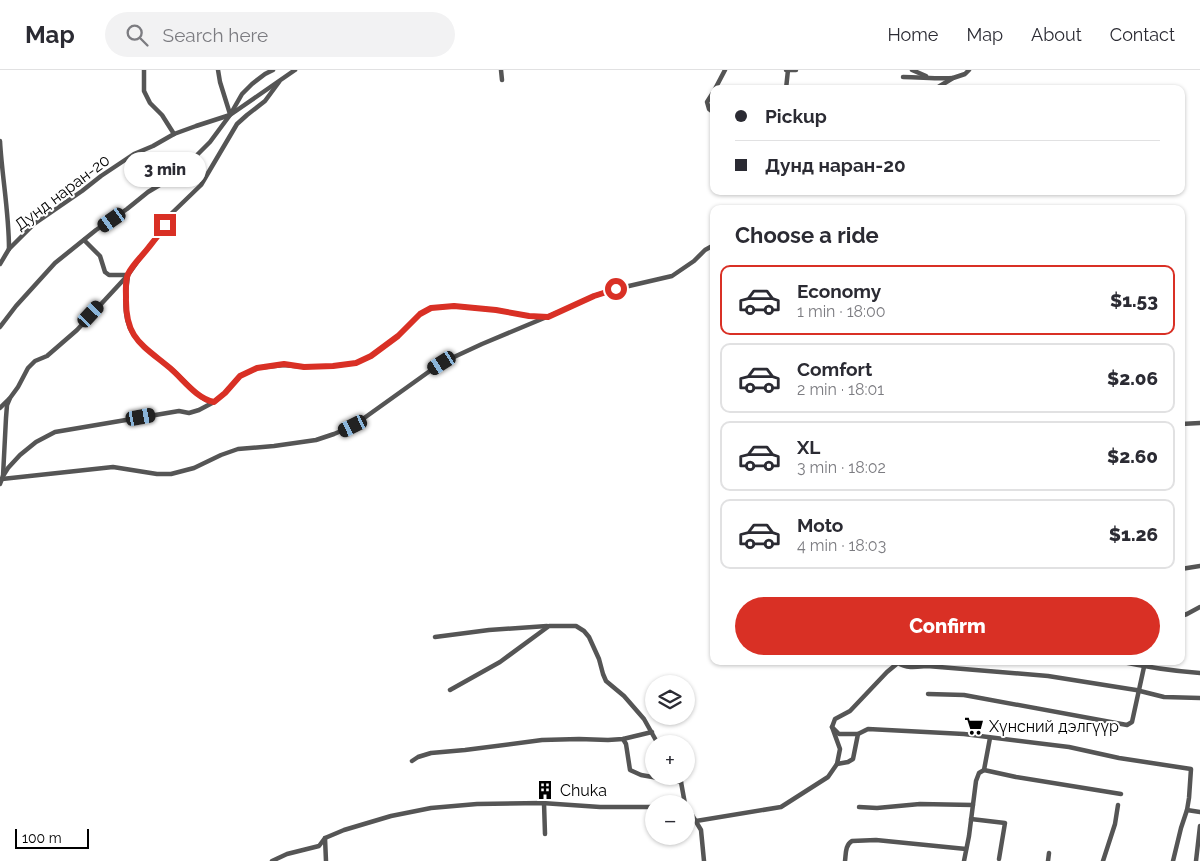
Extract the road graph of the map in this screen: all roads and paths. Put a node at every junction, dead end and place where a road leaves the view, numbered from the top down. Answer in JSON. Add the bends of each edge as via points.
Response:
{"nodes":[{"id":1,"x":144,"y":70,"type":"edge"},
{"id":2,"x":218,"y":70,"type":"edge"},
{"id":3,"x":273,"y":70,"type":"edge"},
{"id":4,"x":295,"y":70,"type":"edge"},
{"id":5,"x":501,"y":70,"type":"edge"},
{"id":6,"x":725,"y":70,"type":"edge"},
{"id":7,"x":787,"y":70,"type":"edge"},
{"id":8,"x":796,"y":70,"type":"edge"},
{"id":9,"x":912,"y":70,"type":"edge"},
{"id":10,"x":969,"y":70,"type":"edge"},
{"id":11,"x":903,"y":76,"type":"dead end"},
{"id":12,"x":929,"y":78,"type":"junction"},
{"id":13,"x":953,"y":78,"type":"junction"},
{"id":14,"x":502,"y":80,"type":"dead end"},
{"id":15,"x":279,"y":82,"type":"junction"},
{"id":16,"x":717,"y":85,"type":"edge"},
{"id":17,"x":786,"y":85,"type":"edge"},
{"id":18,"x":942,"y":85,"type":"edge"},
{"id":19,"x":710,"y":97,"type":"edge"},
{"id":20,"x":710,"y":109,"type":"edge"},
{"id":21,"x":230,"y":115,"type":"junction"},
{"id":22,"x":174,"y":134,"type":"junction"},
{"id":23,"x":0,"y":141,"type":"edge"},
{"id":24,"x":84,"y":240,"type":"junction"},
{"id":25,"x":710,"y":247,"type":"edge"},
{"id":26,"x":9,"y":249,"type":"junction"},
{"id":27,"x":0,"y":264,"type":"edge"},
{"id":28,"x":128,"y":275,"type":"junction"},
{"id":29,"x":548,"y":317,"type":"junction"},
{"id":30,"x":0,"y":327,"type":"edge"},
{"id":31,"x":10,"y":398,"type":"junction"},
{"id":32,"x":214,"y":402,"type":"junction"},
{"id":33,"x":0,"y":408,"type":"edge"},
{"id":34,"x":1185,"y":424,"type":"edge"},
{"id":35,"x":1200,"y":424,"type":"edge"},
{"id":36,"x":2,"y":480,"type":"edge"},
{"id":37,"x":1200,"y":566,"type":"edge"},
{"id":38,"x":1185,"y":568,"type":"edge"},
{"id":39,"x":1200,"y":607,"type":"edge"},
{"id":40,"x":1185,"y":615,"type":"edge"},
{"id":41,"x":565,"y":623,"type":"dead end"},
{"id":42,"x":548,"y":626,"type":"junction"},
{"id":43,"x":435,"y":637,"type":"dead end"},
{"id":44,"x":895,"y":665,"type":"edge"},
{"id":45,"x":902,"y":665,"type":"edge"},
{"id":46,"x":1135,"y":665,"type":"edge"},
{"id":47,"x":1144,"y":667,"type":"junction"},
{"id":48,"x":1200,"y":673,"type":"edge"},
{"id":49,"x":450,"y":690,"type":"dead end"},
{"id":50,"x":1140,"y":691,"type":"junction"},
{"id":51,"x":928,"y":694,"type":"dead end"},
{"id":52,"x":1200,"y":698,"type":"edge"},
{"id":53,"x":832,"y":727,"type":"junction"},
{"id":54,"x":652,"y":732,"type":"junction"},
{"id":55,"x":858,"y":734,"type":"junction"},
{"id":56,"x":654,"y":735,"type":"edge"},
{"id":57,"x":990,"y":738,"type":"junction"},
{"id":58,"x":623,"y":739,"type":"junction"},
{"id":59,"x":412,"y":761,"type":"dead end"},
{"id":60,"x":837,"y":764,"type":"junction"},
{"id":61,"x":984,"y":770,"type":"junction"},
{"id":62,"x":645,"y":776,"type":"edge"},
{"id":63,"x":1121,"y":794,"type":"dead end"},
{"id":64,"x":544,"y":803,"type":"junction"},
{"id":65,"x":973,"y":805,"type":"junction"},
{"id":66,"x":1118,"y":805,"type":"dead end"},
{"id":67,"x":645,"y":807,"type":"edge"},
{"id":68,"x":859,"y":807,"type":"dead end"},
{"id":69,"x":1187,"y":810,"type":"junction"},
{"id":70,"x":1200,"y":812,"type":"edge"},
{"id":71,"x":971,"y":819,"type":"junction"},
{"id":72,"x":696,"y":821,"type":"joint"},
{"id":73,"x":1200,"y":826,"type":"edge"},
{"id":74,"x":545,"y":834,"type":"dead end"},
{"id":75,"x":325,"y":838,"type":"junction"},
{"id":76,"x":966,"y":849,"type":"junction"},
{"id":77,"x":1049,"y":853,"type":"dead end"},
{"id":78,"x":999,"y":859,"type":"dead end"},
{"id":79,"x":272,"y":861,"type":"edge"},
{"id":80,"x":326,"y":861,"type":"edge"},
{"id":81,"x":704,"y":861,"type":"edge"},
{"id":82,"x":845,"y":861,"type":"edge"},
{"id":83,"x":964,"y":861,"type":"edge"},
{"id":84,"x":1048,"y":861,"type":"edge"},
{"id":85,"x":1103,"y":861,"type":"edge"},
{"id":86,"x":1173,"y":861,"type":"edge"},
{"id":87,"x":1196,"y":861,"type":"edge"}],
"edges":[{"from":1,"to":22,"type":"street","via":[[144,91]]},
{"from":2,"to":21,"type":"street"},
{"from":3,"to":21,"type":"street","via":[[242,94]]},
{"from":4,"to":15,"type":"street"},
{"from":5,"to":14,"type":"street"},
{"from":6,"to":16,"type":"street"},
{"from":7,"to":8,"type":"street"},
{"from":7,"to":17,"type":"street"},
{"from":9,"to":12,"type":"street"},
{"from":10,"to":13,"type":"street"},
{"from":11,"to":12,"type":"street"},
{"from":12,"to":13,"type":"street"},
{"from":13,"to":18,"type":"street"},
{"from":15,"to":21,"type":"street"},
{"from":15,"to":28,"type":"street","via":[[265,101],[237,124],[201,185],[172,213]]},
{"from":19,"to":20,"type":"street","via":[[707,102]]},
{"from":21,"to":22,"type":"street","name":"Дунд наран-20"},
{"from":21,"to":24,"type":"street","via":[[210,142],[178,174],[148,192]]},
{"from":22,"to":26,"type":"street","name":"Дунд наран-20","via":[[134,154],[101,176],[34,224]]},
{"from":23,"to":26,"type":"street"},
{"from":24,"to":28,"type":"street","via":[[100,256],[109,276]]},
{"from":24,"to":30,"type":"street","via":[[55,262]]},
{"from":25,"to":29,"type":"street","via":[[672,276],[594,296]]},
{"from":26,"to":27,"type":"street","name":"Дунд наран-20"},
{"from":28,"to":31,"type":"street","via":[[77,330],[28,368]]},
{"from":28,"to":32,"type":"street","via":[[126,314],[132,333],[193,390]]},
{"from":29,"to":32,"type":"street","via":[[454,306],[431,308],[371,356],[356,363],[304,367],[284,364],[257,368],[240,376]]},
{"from":29,"to":36,"type":"street","via":[[442,363],[353,426],[316,440],[238,449],[171,474],[113,467]]},
{"from":31,"to":33,"type":"street"},
{"from":31,"to":36,"type":"street"},
{"from":32,"to":36,"type":"street","via":[[189,413],[179,411],[54,432],[20,456]]},
{"from":34,"to":35,"type":"street"},
{"from":37,"to":38,"type":"street"},
{"from":39,"to":40,"type":"street"},
{"from":41,"to":42,"type":"street"},
{"from":42,"to":43,"type":"street"},
{"from":42,"to":49,"type":"street","via":[[500,662]]},
{"from":42,"to":54,"type":"street","via":[[576,626],[584,631],[593,645],[606,681],[624,696]]},
{"from":44,"to":53,"type":"street","via":[[850,711],[835,719]]},
{"from":45,"to":50,"type":"street","via":[[1048,676]]},
{"from":46,"to":47,"type":"street"},
{"from":47,"to":48,"type":"street"},
{"from":47,"to":50,"type":"street"},
{"from":50,"to":51,"type":"street","via":[[1132,722],[1127,725],[964,695]]},
{"from":50,"to":52,"type":"street","via":[[1164,697]]},
{"from":53,"to":55,"type":"street","via":[[839,734]]},
{"from":53,"to":60,"type":"street","via":[[840,749]]},
{"from":54,"to":56,"type":"street"},
{"from":54,"to":58,"type":"street"},
{"from":55,"to":57,"type":"street","via":[[868,729]]},
{"from":55,"to":60,"type":"street","via":[[853,758]]},
{"from":57,"to":61,"type":"street"},
{"from":57,"to":69,"type":"street","via":[[1068,747],[1191,769]]},
{"from":58,"to":59,"type":"street","via":[[542,740],[431,753]]},
{"from":58,"to":62,"type":"street","via":[[630,770]]},
{"from":60,"to":72,"type":"street","via":[[828,777],[781,807]]},
{"from":61,"to":63,"type":"street"},
{"from":61,"to":65,"type":"street","via":[[976,781]]},
{"from":64,"to":67,"type":"street"},
{"from":64,"to":74,"type":"street"},
{"from":64,"to":75,"type":"street","via":[[431,808],[391,816]]},
{"from":65,"to":68,"type":"street"},
{"from":65,"to":71,"type":"street"},
{"from":66,"to":85,"type":"street"},
{"from":69,"to":70,"type":"street"},
{"from":69,"to":86,"type":"street"},
{"from":71,"to":76,"type":"street"},
{"from":71,"to":78,"type":"street","via":[[1005,823]]},
{"from":72,"to":81,"type":"street"},
{"from":73,"to":87,"type":"street"},
{"from":75,"to":79,"type":"street","via":[[319,846]]},
{"from":75,"to":80,"type":"street"},
{"from":76,"to":82,"type":"street","via":[[876,840],[852,841],[848,843]]},
{"from":76,"to":83,"type":"street"},
{"from":77,"to":84,"type":"street"}]}
